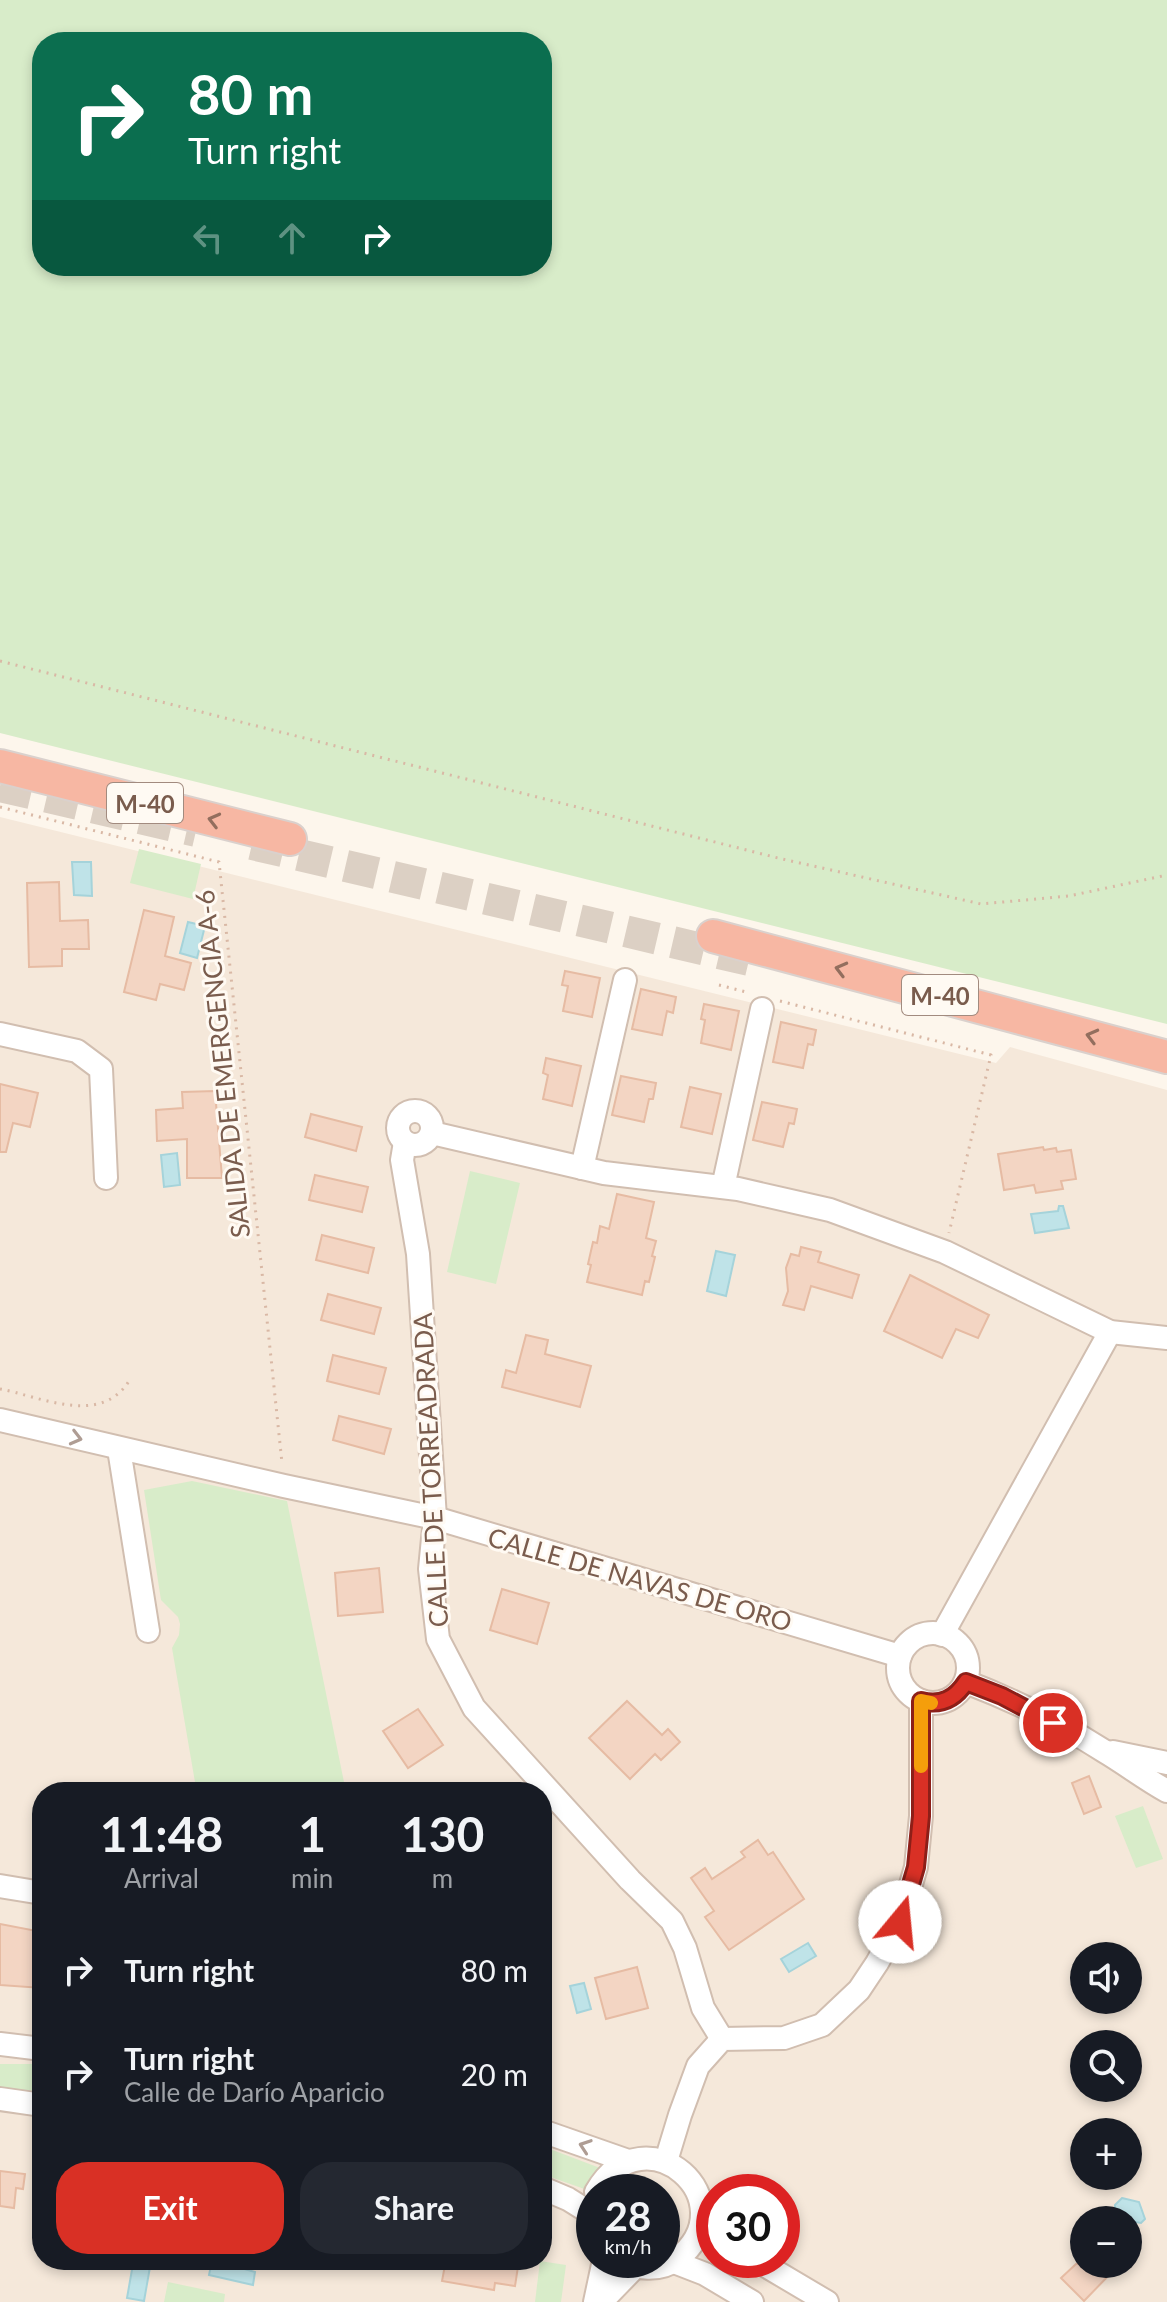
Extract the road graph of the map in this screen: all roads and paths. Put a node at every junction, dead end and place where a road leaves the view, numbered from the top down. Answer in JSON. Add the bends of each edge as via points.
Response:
{"nodes":[{"id":1,"x":0,"y":661,"type":"edge"},
{"id":2,"x":0,"y":766,"type":"edge"},
{"id":3,"x":0,"y":807,"type":"edge"},
{"id":4,"x":290,"y":839,"type":"dead end"},
{"id":5,"x":1167,"y":875,"type":"edge"},
{"id":6,"x":713,"y":936,"type":"dead end"},
{"id":7,"x":625,"y":980,"type":"dead end"},
{"id":8,"x":719,"y":985,"type":"dead end"},
{"id":9,"x":763,"y":1001,"type":"junction"},
{"id":10,"x":0,"y":1034,"type":"edge"},
{"id":11,"x":1167,"y":1057,"type":"edge"},
{"id":12,"x":582,"y":1168,"type":"junction"},
{"id":13,"x":106,"y":1178,"type":"dead end"},
{"id":14,"x":723,"y":1187,"type":"junction"},
{"id":15,"x":945,"y":1252,"type":"junction"},
{"id":16,"x":1110,"y":1332,"type":"junction"},
{"id":17,"x":1167,"y":1338,"type":"edge"},
{"id":18,"x":129,"y":1381,"type":"dead end"},
{"id":19,"x":0,"y":1389,"type":"edge"},
{"id":20,"x":0,"y":1420,"type":"edge"},
{"id":21,"x":119,"y":1449,"type":"junction"},
{"id":22,"x":284,"y":1486,"type":"junction"},
{"id":23,"x":435,"y":1518,"type":"junction"},
{"id":24,"x":148,"y":1631,"type":"dead end"},
{"id":25,"x":942,"y":1635,"type":"junction"},
{"id":26,"x":900,"y":1656,"type":"junction"},
{"id":27,"x":966,"y":1682,"type":"junction"},
{"id":28,"x":921,"y":1701,"type":"junction"},
{"id":29,"x":1104,"y":1750,"type":"junction"},
{"id":30,"x":1167,"y":1763,"type":"edge"},
{"id":31,"x":541,"y":1782,"type":"edge"},
{"id":32,"x":1167,"y":1791,"type":"edge"},
{"id":33,"x":552,"y":1794,"type":"edge"},
{"id":34,"x":0,"y":1886,"type":"edge"},
{"id":35,"x":32,"y":1891,"type":"edge"},
{"id":36,"x":722,"y":2039,"type":"junction"},
{"id":37,"x":0,"y":2044,"type":"edge"},
{"id":38,"x":32,"y":2049,"type":"edge"},
{"id":39,"x":32,"y":2051,"type":"edge"},
{"id":40,"x":0,"y":2054,"type":"edge"},
{"id":41,"x":0,"y":2099,"type":"edge"},
{"id":42,"x":32,"y":2104,"type":"edge"},
{"id":43,"x":552,"y":2134,"type":"edge"},
{"id":44,"x":628,"y":2161,"type":"junction"},
{"id":45,"x":666,"y":2161,"type":"junction"},
{"id":46,"x":611,"y":2174,"type":"edge"},
{"id":47,"x":696,"y":2188,"type":"edge"},
{"id":48,"x":552,"y":2192,"type":"edge"},
{"id":49,"x":576,"y":2202,"type":"edge"},
{"id":50,"x":696,"y":2240,"type":"edge"},
{"id":51,"x":680,"y":2256,"type":"edge"},
{"id":52,"x":680,"y":2264,"type":"edge"},
{"id":53,"x":601,"y":2278,"type":"edge"},
{"id":54,"x":616,"y":2278,"type":"edge"},
{"id":55,"x":786,"y":2278,"type":"edge"},
{"id":56,"x":598,"y":2302,"type":"edge"},
{"id":57,"x":752,"y":2302,"type":"edge"},
{"id":58,"x":827,"y":2302,"type":"edge"}],
"edges":[{"from":1,"to":5,"type":"path","via":[[778,858],[981,904],[1069,896]]},
{"from":4,"to":2,"type":"highway","number":"M-40","one_way":true},
{"from":3,"to":22,"type":"path","name":"SALIDA DE EMERGENCIA A-6","via":[[219,862]]},
{"from":11,"to":6,"type":"highway","number":"M-40","one_way":true},
{"from":7,"to":12,"type":"street"},
{"from":8,"to":9,"type":"path"},
{"from":9,"to":14,"type":"street"},
{"from":9,"to":15,"type":"path","via":[[991,1055]]},
{"from":10,"to":13,"type":"street","via":[[77,1051],[101,1069]]},
{"from":12,"to":14,"type":"street"},
{"from":12,"to":23,"type":"street","name":"CALLE DE TORREADRADA","via":[[432,1133],[428,1116],[412,1111],[399,1122],[418,1254]]},
{"from":14,"to":15,"type":"street","via":[[830,1210]]},
{"from":15,"to":16,"type":"street"},
{"from":16,"to":17,"type":"street"},
{"from":16,"to":25,"type":"street"},
{"from":18,"to":19,"type":"path","via":[[105,1401],[79,1406]]},
{"from":20,"to":21,"type":"street","name":"CALLE DE NAVAS DE ORO","one_way":true},
{"from":21,"to":22,"type":"street","name":"CALLE DE NAVAS DE ORO"},
{"from":21,"to":24,"type":"street"},
{"from":22,"to":23,"type":"street","name":"CALLE DE NAVAS DE ORO"},
{"from":23,"to":26,"type":"street","name":"CALLE DE NAVAS DE ORO"},
{"from":23,"to":31,"type":"street","name":"CALLE DE TORREADRADA","via":[[430,1569],[438,1639],[474,1708]]},
{"from":25,"to":26,"type":"street","via":[[913,1640]]},
{"from":25,"to":27,"type":"street","via":[[962,1648]]},
{"from":26,"to":28,"type":"street","via":[[900,1680]]},
{"from":27,"to":28,"type":"street","via":[[950,1700]]},
{"from":27,"to":29,"type":"street"},
{"from":28,"to":36,"type":"street","via":[[916,1867],[900,1922],[877,1963],[859,1990],[822,2025],[784,2038]]},
{"from":29,"to":30,"type":"street"},
{"from":29,"to":32,"type":"street"},
{"from":33,"to":36,"type":"street","name":"CALLE DE TORREADRADA","via":[[672,1921],[703,2008]]},
{"from":34,"to":35,"type":"street"},
{"from":36,"to":45,"type":"street","via":[[698,2066]]},
{"from":37,"to":38,"type":"street"},
{"from":39,"to":40,"type":"street"},
{"from":41,"to":42,"type":"street"},
{"from":44,"to":43,"type":"street","one_way":true},
{"from":44,"to":45,"type":"street"},
{"from":44,"to":46,"type":"street"},
{"from":45,"to":47,"type":"street"},
{"from":48,"to":49,"type":"street"},
{"from":50,"to":51,"type":"street"},
{"from":52,"to":57,"type":"street"},
{"from":53,"to":56,"type":"street"},
{"from":54,"to":56,"type":"street"},
{"from":55,"to":58,"type":"street"}]}
